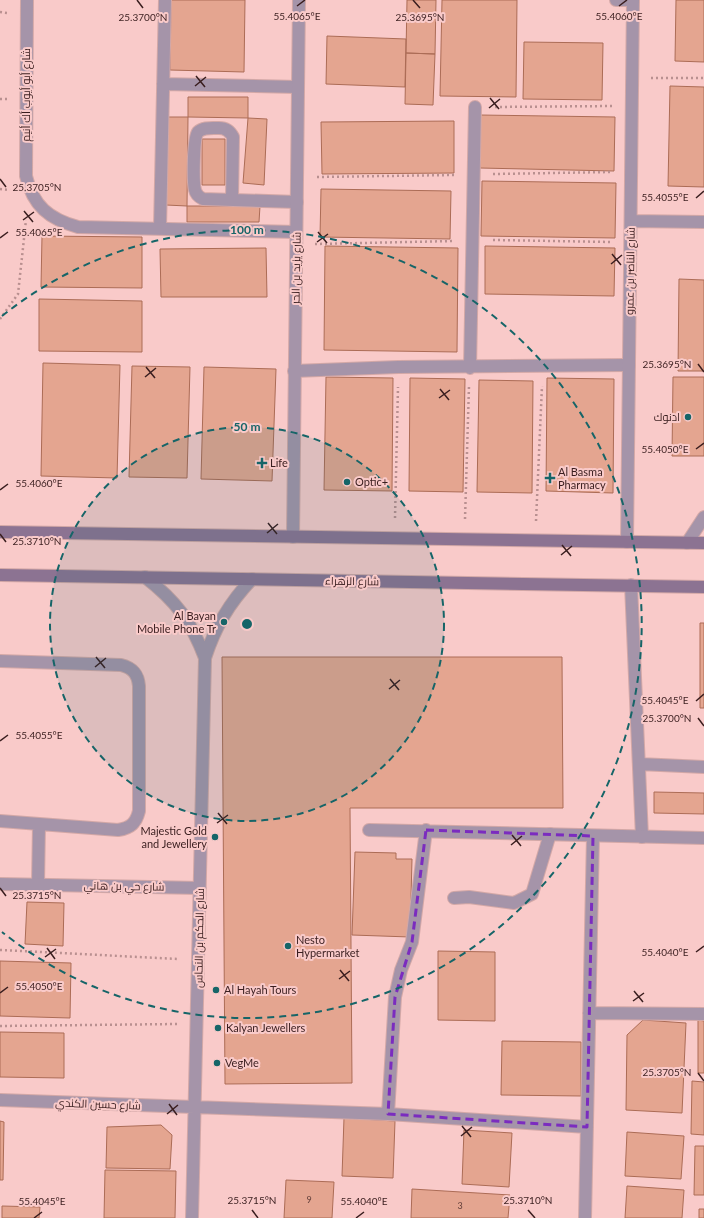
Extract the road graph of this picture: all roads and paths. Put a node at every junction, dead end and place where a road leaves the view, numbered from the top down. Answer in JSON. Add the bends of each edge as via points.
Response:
{"nodes":[{"id":1,"x":27,"y":0,"type":"edge"},
{"id":2,"x":165,"y":0,"type":"edge"},
{"id":3,"x":299,"y":0,"type":"edge"},
{"id":4,"x":616,"y":0,"type":"edge"},
{"id":5,"x":633,"y":0,"type":"edge"},
{"id":6,"x":632,"y":78,"type":"junction"},
{"id":7,"x":704,"y":78,"type":"edge"},
{"id":8,"x":163,"y":84,"type":"junction"},
{"id":9,"x":298,"y":87,"type":"junction"},
{"id":10,"x":632,"y":106,"type":"junction"},
{"id":11,"x":475,"y":107,"type":"joint"},
{"id":12,"x":29,"y":190,"type":"junction"},
{"id":13,"x":232,"y":200,"type":"junction"},
{"id":14,"x":297,"y":202,"type":"junction"},
{"id":15,"x":631,"y":221,"type":"junction"},
{"id":16,"x":704,"y":222,"type":"edge"},
{"id":17,"x":160,"y":228,"type":"junction"},
{"id":18,"x":296,"y":232,"type":"junction"},
{"id":19,"x":0,"y":319,"type":"edge"},
{"id":20,"x":542,"y":366,"type":"junction"},
{"id":21,"x":629,"y":366,"type":"junction"},
{"id":22,"x":398,"y":367,"type":"junction"},
{"id":23,"x":470,"y":368,"type":"junction"},
{"id":24,"x":294,"y":371,"type":"junction"},
{"id":25,"x":704,"y":517,"type":"edge"},
{"id":26,"x":0,"y":532,"type":"edge"},
{"id":27,"x":293,"y":537,"type":"junction"},
{"id":28,"x":395,"y":539,"type":"junction"},
{"id":29,"x":464,"y":540,"type":"junction"},
{"id":30,"x":536,"y":541,"type":"junction"},
{"id":31,"x":627,"y":542,"type":"junction"},
{"id":32,"x":687,"y":543,"type":"junction"},
{"id":33,"x":704,"y":543,"type":"edge"},
{"id":34,"x":0,"y":575,"type":"edge"},
{"id":35,"x":145,"y":577,"type":"junction"},
{"id":36,"x":252,"y":580,"type":"junction"},
{"id":37,"x":631,"y":585,"type":"junction"},
{"id":38,"x":704,"y":586,"type":"edge"},
{"id":39,"x":204,"y":658,"type":"junction"},
{"id":40,"x":0,"y":661,"type":"edge"},
{"id":41,"x":639,"y":764,"type":"junction"},
{"id":42,"x":704,"y":767,"type":"edge"},
{"id":43,"x":0,"y":821,"type":"edge"},
{"id":44,"x":39,"y":824,"type":"junction"},
{"id":45,"x":370,"y":830,"type":"dead end"},
{"id":46,"x":426,"y":830,"type":"junction"},
{"id":47,"x":550,"y":834,"type":"junction"},
{"id":48,"x":593,"y":836,"type":"junction"},
{"id":49,"x":642,"y":836,"type":"junction"},
{"id":50,"x":704,"y":838,"type":"edge"},
{"id":51,"x":0,"y":884,"type":"edge"},
{"id":52,"x":38,"y":885,"type":"junction"},
{"id":53,"x":200,"y":888,"type":"junction"},
{"id":54,"x":454,"y":898,"type":"dead end"},
{"id":55,"x":0,"y":950,"type":"edge"},
{"id":56,"x":199,"y":960,"type":"junction"},
{"id":57,"x":589,"y":1013,"type":"junction"},
{"id":58,"x":704,"y":1014,"type":"edge"},
{"id":59,"x":197,"y":1024,"type":"junction"},
{"id":60,"x":0,"y":1026,"type":"edge"},
{"id":61,"x":0,"y":1100,"type":"edge"},
{"id":62,"x":196,"y":1108,"type":"junction"},
{"id":63,"x":388,"y":1114,"type":"junction"},
{"id":64,"x":587,"y":1127,"type":"junction"},
{"id":65,"x":192,"y":1218,"type":"edge"},
{"id":66,"x":585,"y":1218,"type":"edge"}],
"edges":[{"from":1,"to":12,"type":"street","name":"شارع أبو أيوب أك أنيم","via":[[26,176]]},
{"from":2,"to":8,"type":"street"},
{"from":3,"to":9,"type":"street","name":"شارع يزيد بن الحر"},
{"from":4,"to":5,"type":"street"},
{"from":5,"to":6,"type":"street","name":"شارع الناصر بن عمرو"},
{"from":6,"to":7,"type":"path"},
{"from":6,"to":10,"type":"street","name":"شارع الناصر بن عمرو"},
{"from":8,"to":9,"type":"street"},
{"from":8,"to":17,"type":"street"},
{"from":9,"to":14,"type":"street","name":"شارع يزيد بن الحر"},
{"from":10,"to":11,"type":"path"},
{"from":10,"to":15,"type":"street","name":"شارع الناصر بن عمرو"},
{"from":11,"to":23,"type":"street"},
{"from":12,"to":17,"type":"street","via":[[41,208],[63,223],[78,227]]},
{"from":12,"to":19,"type":"path","via":[[18,294]]},
{"from":13,"to":13,"type":"street","via":[[233,137],[224,128],[203,129],[195,138],[196,194],[203,199]]},
{"from":13,"to":14,"type":"street"},
{"from":14,"to":18,"type":"street","name":"شارع يزيد بن الحر"},
{"from":15,"to":16,"type":"street"},
{"from":15,"to":21,"type":"street","name":"شارع الناصر بن عمرو"},
{"from":17,"to":18,"type":"street"},
{"from":18,"to":24,"type":"street","name":"شارع يزيد بن الحر"},
{"from":20,"to":21,"type":"street"},
{"from":20,"to":23,"type":"street"},
{"from":20,"to":30,"type":"path"},
{"from":21,"to":31,"type":"street","name":"شارع الناصر بن عمرو"},
{"from":22,"to":23,"type":"street"},
{"from":22,"to":24,"type":"street"},
{"from":22,"to":28,"type":"path"},
{"from":23,"to":29,"type":"path"},
{"from":24,"to":27,"type":"street","name":"شارع يزيد بن الحر"},
{"from":25,"to":32,"type":"street"},
{"from":26,"to":27,"type":"main road"},
{"from":27,"to":28,"type":"main road"},
{"from":28,"to":29,"type":"main road"},
{"from":29,"to":30,"type":"main road"},
{"from":30,"to":31,"type":"main road"},
{"from":31,"to":32,"type":"main road"},
{"from":32,"to":33,"type":"main road"},
{"from":34,"to":35,"type":"main road","name":"شارع الزهراء"},
{"from":35,"to":36,"type":"main road","name":"شارع الزهراء"},
{"from":35,"to":39,"type":"street","name":"شارع الحكم بن النحاس","via":[[165,593],[182,612],[196,634]]},
{"from":36,"to":37,"type":"main road","name":"شارع الزهراء"},
{"from":36,"to":39,"type":"street","name":"شارع الحكم بن النحاس","via":[[222,615]]},
{"from":37,"to":38,"type":"main road","name":"شارع الزهراء"},
{"from":37,"to":41,"type":"street"},
{"from":39,"to":53,"type":"street","name":"شارع الحكم بن النحاس"},
{"from":40,"to":44,"type":"street","via":[[121,665],[128,667],[138,678],[139,811],[135,822],[126,829],[118,830]]},
{"from":41,"to":42,"type":"street"},
{"from":41,"to":49,"type":"street"},
{"from":43,"to":44,"type":"street"},
{"from":44,"to":52,"type":"street"},
{"from":45,"to":46,"type":"street"},
{"from":46,"to":47,"type":"street"},
{"from":46,"to":63,"type":"street","via":[[412,942],[401,970],[395,997]]},
{"from":47,"to":48,"type":"street"},
{"from":47,"to":54,"type":"street","via":[[532,894],[514,903],[469,897]]},
{"from":48,"to":49,"type":"street"},
{"from":48,"to":57,"type":"street"},
{"from":49,"to":50,"type":"street"},
{"from":51,"to":52,"type":"street","name":"شارع حي بن هاني"},
{"from":52,"to":53,"type":"street","name":"شارع حي بن هاني"},
{"from":53,"to":56,"type":"street","name":"شارع الحكم بن النحاس"},
{"from":55,"to":56,"type":"path"},
{"from":56,"to":59,"type":"street","name":"شارع الحكم بن النحاس"},
{"from":57,"to":58,"type":"street"},
{"from":57,"to":64,"type":"street"},
{"from":59,"to":60,"type":"path"},
{"from":59,"to":62,"type":"street","name":"شارع الحكم بن النحاس"},
{"from":61,"to":62,"type":"street","name":"شارع حسين الكندي"},
{"from":62,"to":63,"type":"street","name":"شارع حسين الكندي"},
{"from":62,"to":65,"type":"street","name":"شارع الحكم بن النحاس"},
{"from":63,"to":64,"type":"street","name":"شارع حسين الكندي"},
{"from":64,"to":66,"type":"street"}]}
